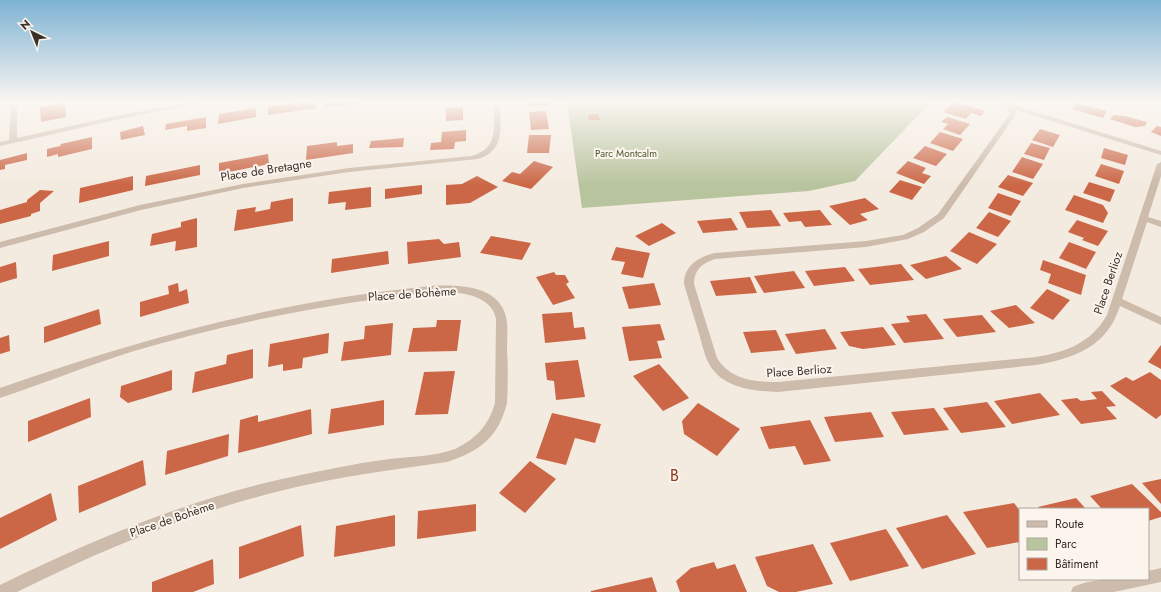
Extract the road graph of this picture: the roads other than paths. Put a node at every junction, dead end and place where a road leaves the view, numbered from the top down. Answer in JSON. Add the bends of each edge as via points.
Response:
{"nodes":[{"id":1,"x":13,"y":130,"type":"edge"},
{"id":2,"x":64,"y":130,"type":"edge"},
{"id":3,"x":496,"y":130,"type":"edge"},
{"id":4,"x":1002,"y":130,"type":"edge"},
{"id":5,"x":1087,"y":130,"type":"edge"},
{"id":6,"x":12,"y":141,"type":"junction"},
{"id":7,"x":0,"y":144,"type":"edge"},
{"id":8,"x":1161,"y":153,"type":"edge"},
{"id":9,"x":1161,"y":164,"type":"edge"},
{"id":10,"x":1143,"y":218,"type":"junction"},
{"id":11,"x":1161,"y":224,"type":"edge"},
{"id":12,"x":0,"y":245,"type":"edge"},
{"id":13,"x":1117,"y":301,"type":"junction"},
{"id":14,"x":1161,"y":321,"type":"edge"},
{"id":15,"x":0,"y":393,"type":"edge"},
{"id":16,"x":1161,"y":575,"type":"edge"},
{"id":17,"x":1149,"y":578,"type":"edge"},
{"id":18,"x":1136,"y":580,"type":"edge"},
{"id":19,"x":1,"y":592,"type":"edge"},
{"id":20,"x":1078,"y":592,"type":"edge"}],
"edges":[{"from":1,"to":6,"type":"street"},
{"from":2,"to":6,"type":"street"},
{"from":3,"to":12,"type":"street","name":"Place de Bretagne","via":[[495,145],[488,152],[471,159],[349,170],[243,186],[148,206]]},
{"from":4,"to":13,"type":"street","name":"Place Berlioz","via":[[941,216],[921,230],[900,238],[866,244],[715,256],[697,264],[690,272],[689,284],[715,364],[724,375],[739,382],[758,387],[778,387],[1047,359],[1070,354],[1098,337],[1109,323]]},
{"from":5,"to":8,"type":"street"},
{"from":6,"to":7,"type":"street"},
{"from":9,"to":10,"type":"street","name":"Place Berlioz"},
{"from":10,"to":11,"type":"street"},
{"from":10,"to":13,"type":"street","name":"Place Berlioz"},
{"from":13,"to":14,"type":"street"},
{"from":15,"to":19,"type":"street","name":"Place de Bohème","via":[[161,340],[280,311],[365,297],[444,289],[465,290],[481,294],[491,301],[498,309],[502,322],[500,410],[490,431],[462,453],[447,458],[320,477],[212,504],[89,551]]},
{"from":16,"to":17,"type":"street"},
{"from":18,"to":20,"type":"street"}]}
